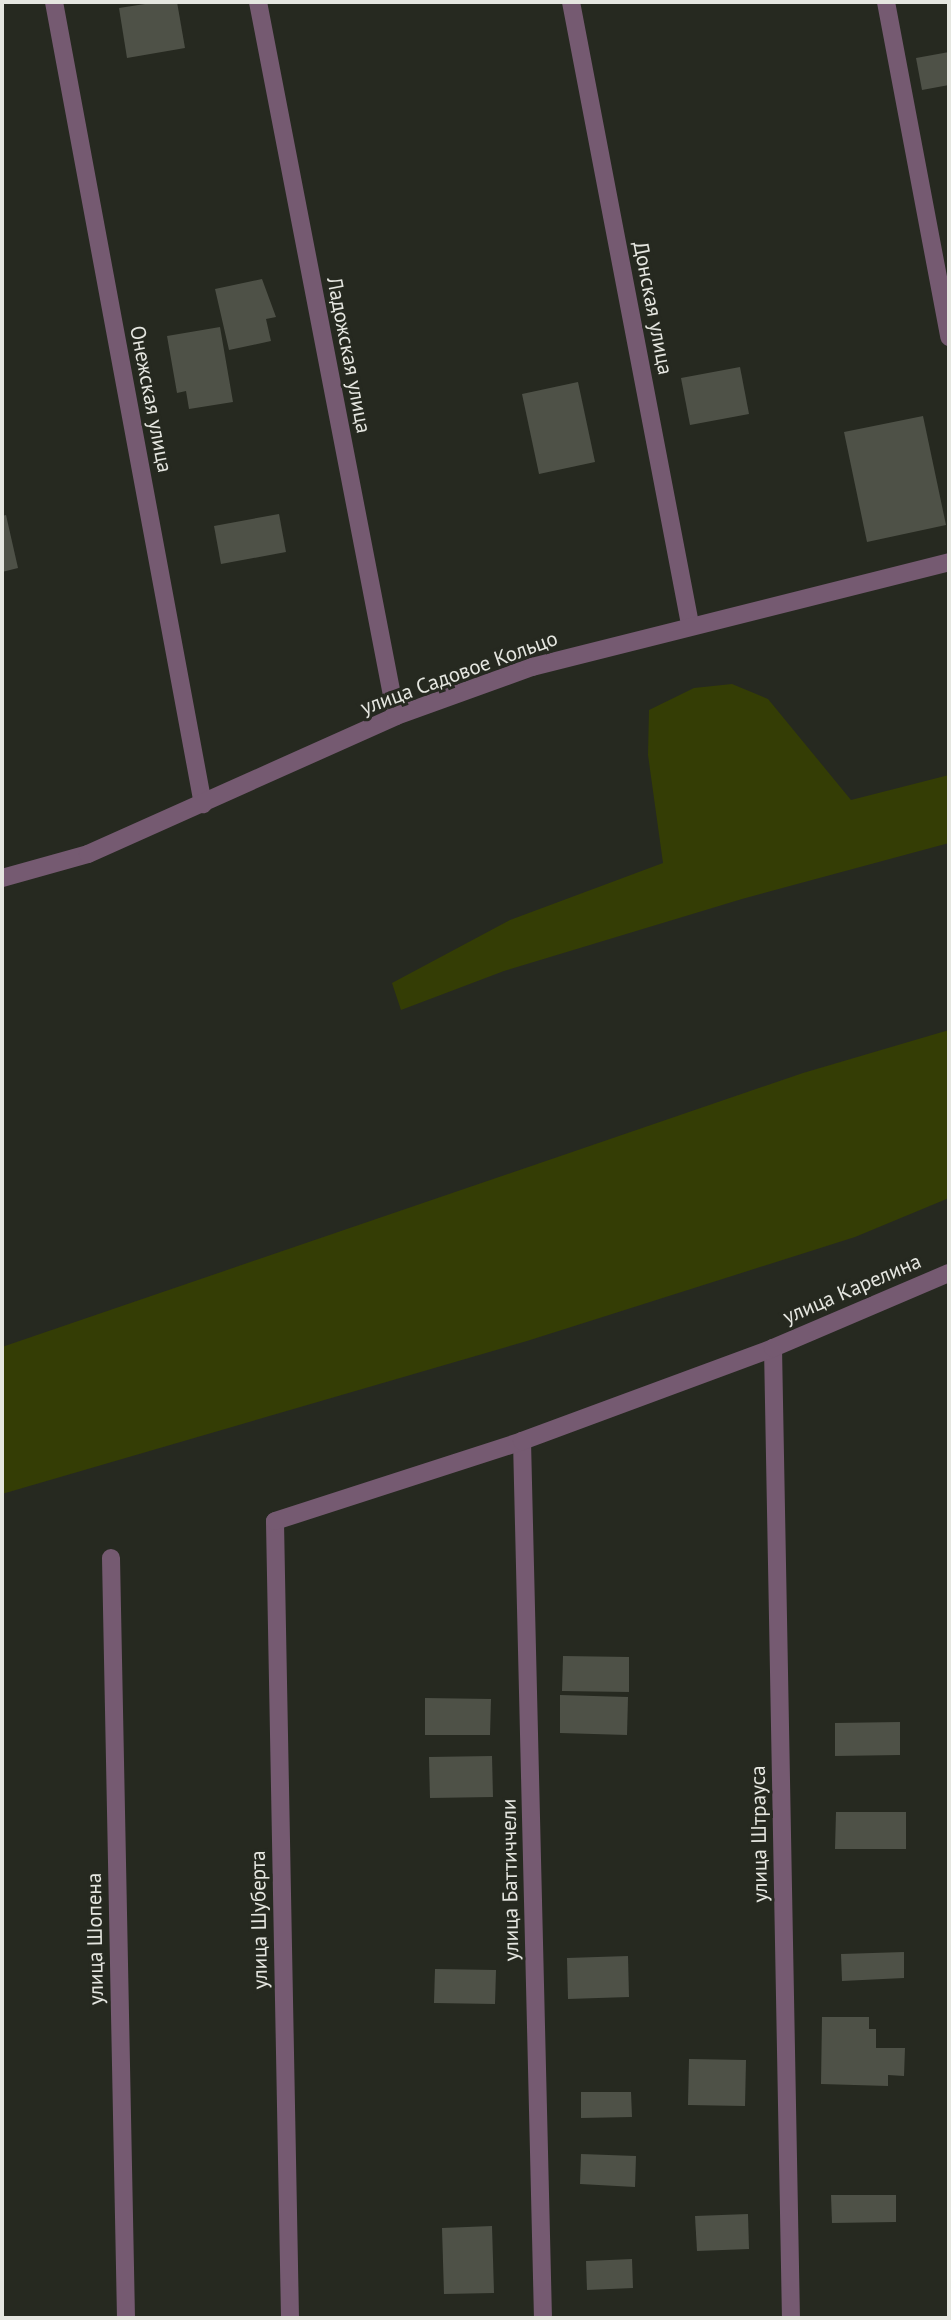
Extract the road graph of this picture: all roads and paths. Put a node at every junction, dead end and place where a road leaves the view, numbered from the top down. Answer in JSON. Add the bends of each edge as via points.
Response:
{"nodes":[{"id":1,"x":54,"y":2,"type":"edge"},
{"id":2,"x":258,"y":2,"type":"edge"},
{"id":3,"x":570,"y":2,"type":"edge"},
{"id":4,"x":886,"y":2,"type":"edge"},
{"id":5,"x":949,"y":337,"type":"edge"},
{"id":6,"x":949,"y":562,"type":"edge"},
{"id":7,"x":690,"y":624,"type":"junction"},
{"id":8,"x":396,"y":716,"type":"junction"},
{"id":9,"x":203,"y":804,"type":"junction"},
{"id":10,"x":2,"y":878,"type":"edge"},
{"id":11,"x":949,"y":1273,"type":"edge"},
{"id":12,"x":773,"y":1348,"type":"junction"},
{"id":13,"x":522,"y":1441,"type":"junction"},
{"id":14,"x":275,"y":1521,"type":"joint"},
{"id":15,"x":111,"y":1558,"type":"dead end"},
{"id":16,"x":125,"y":2318,"type":"edge"},
{"id":17,"x":289,"y":2318,"type":"edge"},
{"id":18,"x":543,"y":2318,"type":"edge"},
{"id":19,"x":791,"y":2318,"type":"edge"}],
"edges":[{"from":1,"to":9,"type":"street","name":"Онежская улица"},
{"from":2,"to":8,"type":"street","name":"Ладожская улица"},
{"from":3,"to":7,"type":"street","name":"Донская улица"},
{"from":4,"to":5,"type":"street"},
{"from":6,"to":7,"type":"street","name":"улица Садовое Кольцо"},
{"from":7,"to":8,"type":"street","name":"улица Садовое Кольцо","via":[[532,667]]},
{"from":8,"to":9,"type":"street","name":"улица Садовое Кольцо"},
{"from":9,"to":10,"type":"street","name":"улица Садовое Кольцо","via":[[88,854]]},
{"from":11,"to":12,"type":"street","name":"улица Карелина"},
{"from":12,"to":13,"type":"street","name":"улица Карелина"},
{"from":12,"to":19,"type":"street","name":"улица Штрауса"},
{"from":13,"to":14,"type":"street","name":"улица Карелина"},
{"from":13,"to":18,"type":"street","name":"улица Баттиччели"},
{"from":14,"to":17,"type":"street","name":"улица Шуберта"},
{"from":15,"to":16,"type":"street","name":"улица Шопена"}]}
